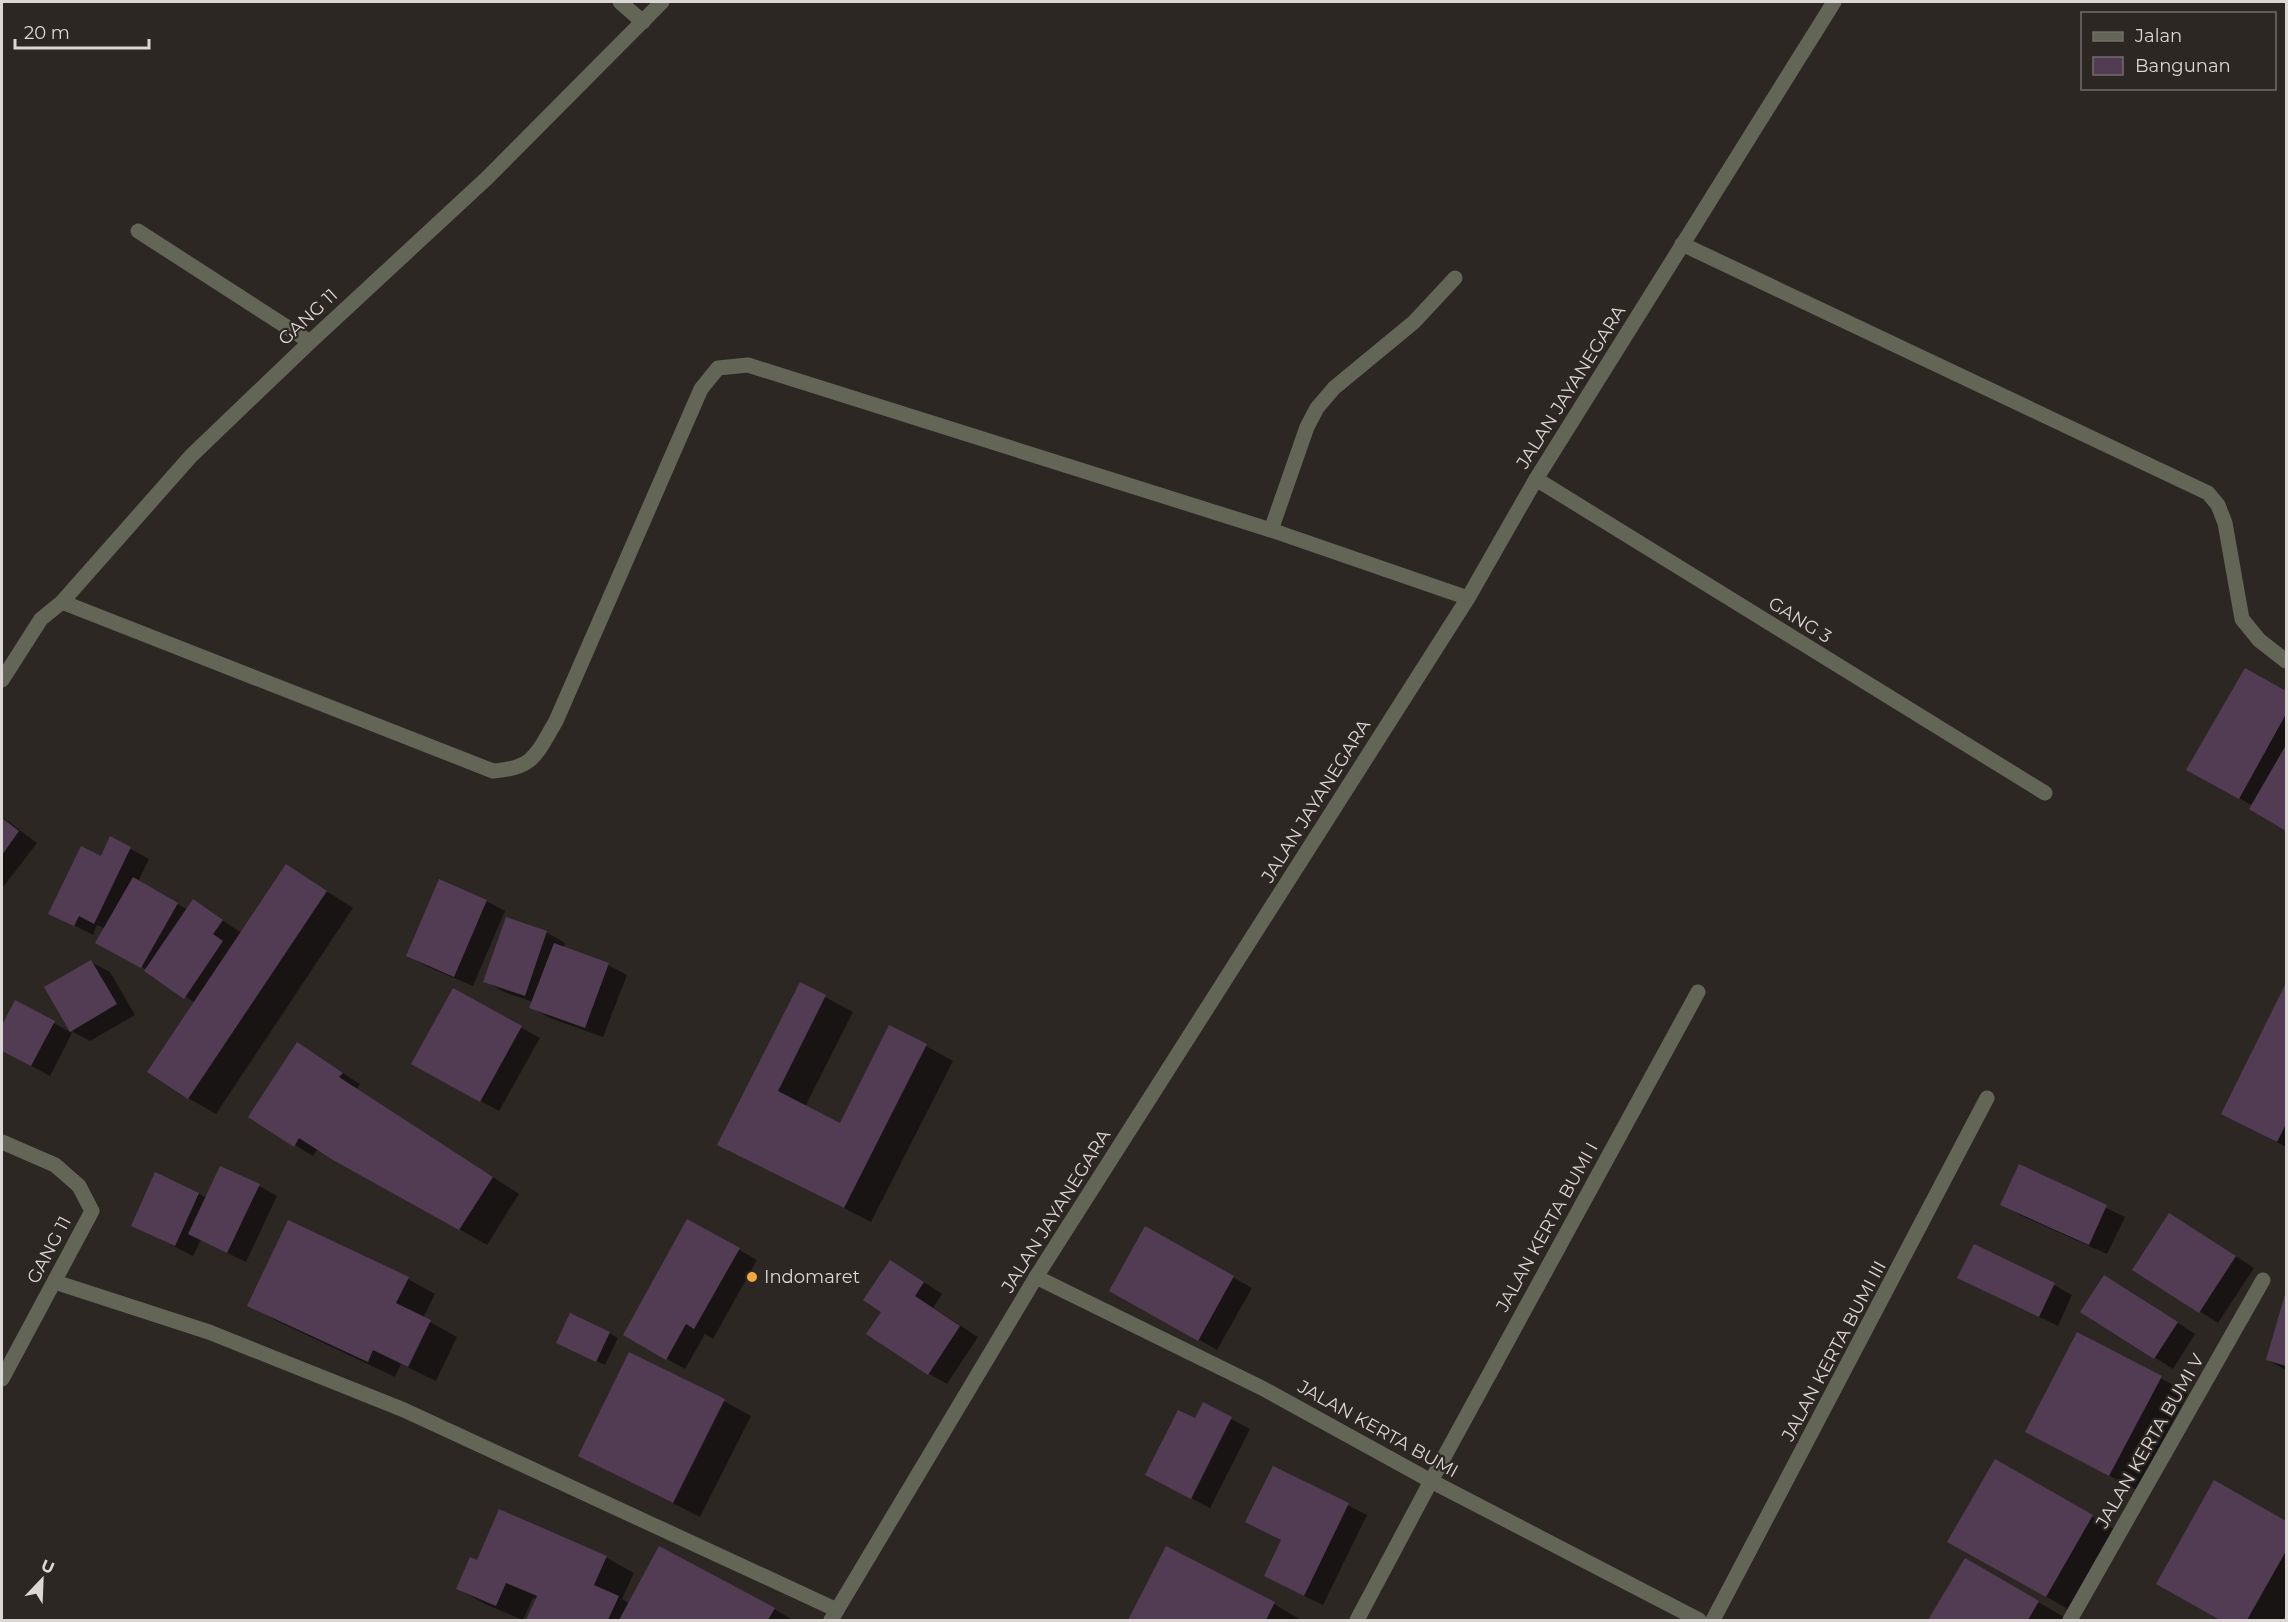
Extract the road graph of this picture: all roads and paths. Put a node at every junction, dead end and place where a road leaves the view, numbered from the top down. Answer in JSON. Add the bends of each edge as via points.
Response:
{"nodes":[{"id":1,"x":620,"y":2,"type":"edge"},
{"id":2,"x":662,"y":2,"type":"edge"},
{"id":3,"x":1834,"y":2,"type":"edge"},
{"id":4,"x":643,"y":22,"type":"junction"},
{"id":5,"x":138,"y":231,"type":"dead end"},
{"id":6,"x":1682,"y":244,"type":"junction"},
{"id":7,"x":1455,"y":278,"type":"dead end"},
{"id":8,"x":310,"y":342,"type":"junction"},
{"id":9,"x":1536,"y":479,"type":"junction"},
{"id":10,"x":1271,"y":530,"type":"junction"},
{"id":11,"x":1468,"y":598,"type":"junction"},
{"id":12,"x":62,"y":602,"type":"junction"},
{"id":13,"x":2286,"y":661,"type":"edge"},
{"id":14,"x":2,"y":680,"type":"edge"},
{"id":15,"x":2045,"y":793,"type":"dead end"},
{"id":16,"x":1698,"y":992,"type":"dead end"},
{"id":17,"x":1988,"y":1098,"type":"dead end"},
{"id":18,"x":2,"y":1142,"type":"edge"},
{"id":19,"x":1036,"y":1277,"type":"junction"},
{"id":20,"x":2263,"y":1280,"type":"dead end"},
{"id":21,"x":55,"y":1282,"type":"junction"},
{"id":22,"x":2,"y":1379,"type":"edge"},
{"id":23,"x":1431,"y":1481,"type":"junction"},
{"id":24,"x":834,"y":1615,"type":"edge"},
{"id":25,"x":1357,"y":1620,"type":"edge"},
{"id":26,"x":1699,"y":1620,"type":"edge"},
{"id":27,"x":1713,"y":1620,"type":"edge"},
{"id":28,"x":2070,"y":1620,"type":"edge"}],
"edges":[{"from":1,"to":4,"type":"street"},
{"from":2,"to":4,"type":"street","name":"GANG 11"},
{"from":3,"to":6,"type":"street","name":"JALAN JAYANEGARA"},
{"from":4,"to":8,"type":"street","name":"GANG 11","via":[[486,178]]},
{"from":5,"to":8,"type":"street"},
{"from":6,"to":9,"type":"street","name":"JALAN JAYANEGARA"},
{"from":6,"to":13,"type":"street","via":[[2208,493],[2225,522],[2242,619],[2259,640]]},
{"from":7,"to":10,"type":"street","via":[[1414,322],[1334,388],[1317,408],[1306,427]]},
{"from":8,"to":12,"type":"street","name":"GANG 11","via":[[190,456]]},
{"from":9,"to":11,"type":"street","name":"JALAN JAYANEGARA"},
{"from":9,"to":15,"type":"street","name":"GANG 3"},
{"from":10,"to":11,"type":"street"},
{"from":10,"to":12,"type":"street","via":[[748,365],[732,365],[718,368],[702,389],[556,721],[532,759],[515,769],[493,771]]},
{"from":11,"to":19,"type":"street","name":"JALAN JAYANEGARA"},
{"from":12,"to":14,"type":"street","name":"GANG 11","via":[[41,619]]},
{"from":16,"to":23,"type":"street","name":"JALAN KERTA BUMI I"},
{"from":17,"to":27,"type":"street","name":"JALAN KERTA BUMI III"},
{"from":18,"to":21,"type":"street","name":"GANG 11","via":[[55,1165],[79,1186],[92,1211]]},
{"from":19,"to":23,"type":"street","name":"JALAN KERTA BUMI","via":[[1262,1388]]},
{"from":19,"to":24,"type":"street","name":"JALAN JAYANEGARA"},
{"from":20,"to":28,"type":"street","name":"JALAN KERTA BUMI V"},
{"from":21,"to":22,"type":"street","name":"GANG 11"},
{"from":21,"to":24,"type":"street","via":[[209,1332],[404,1410]]},
{"from":23,"to":25,"type":"street","name":"JALAN KERTA BUMI I"},
{"from":23,"to":26,"type":"street","name":"JALAN KERTA BUMI"}]}
